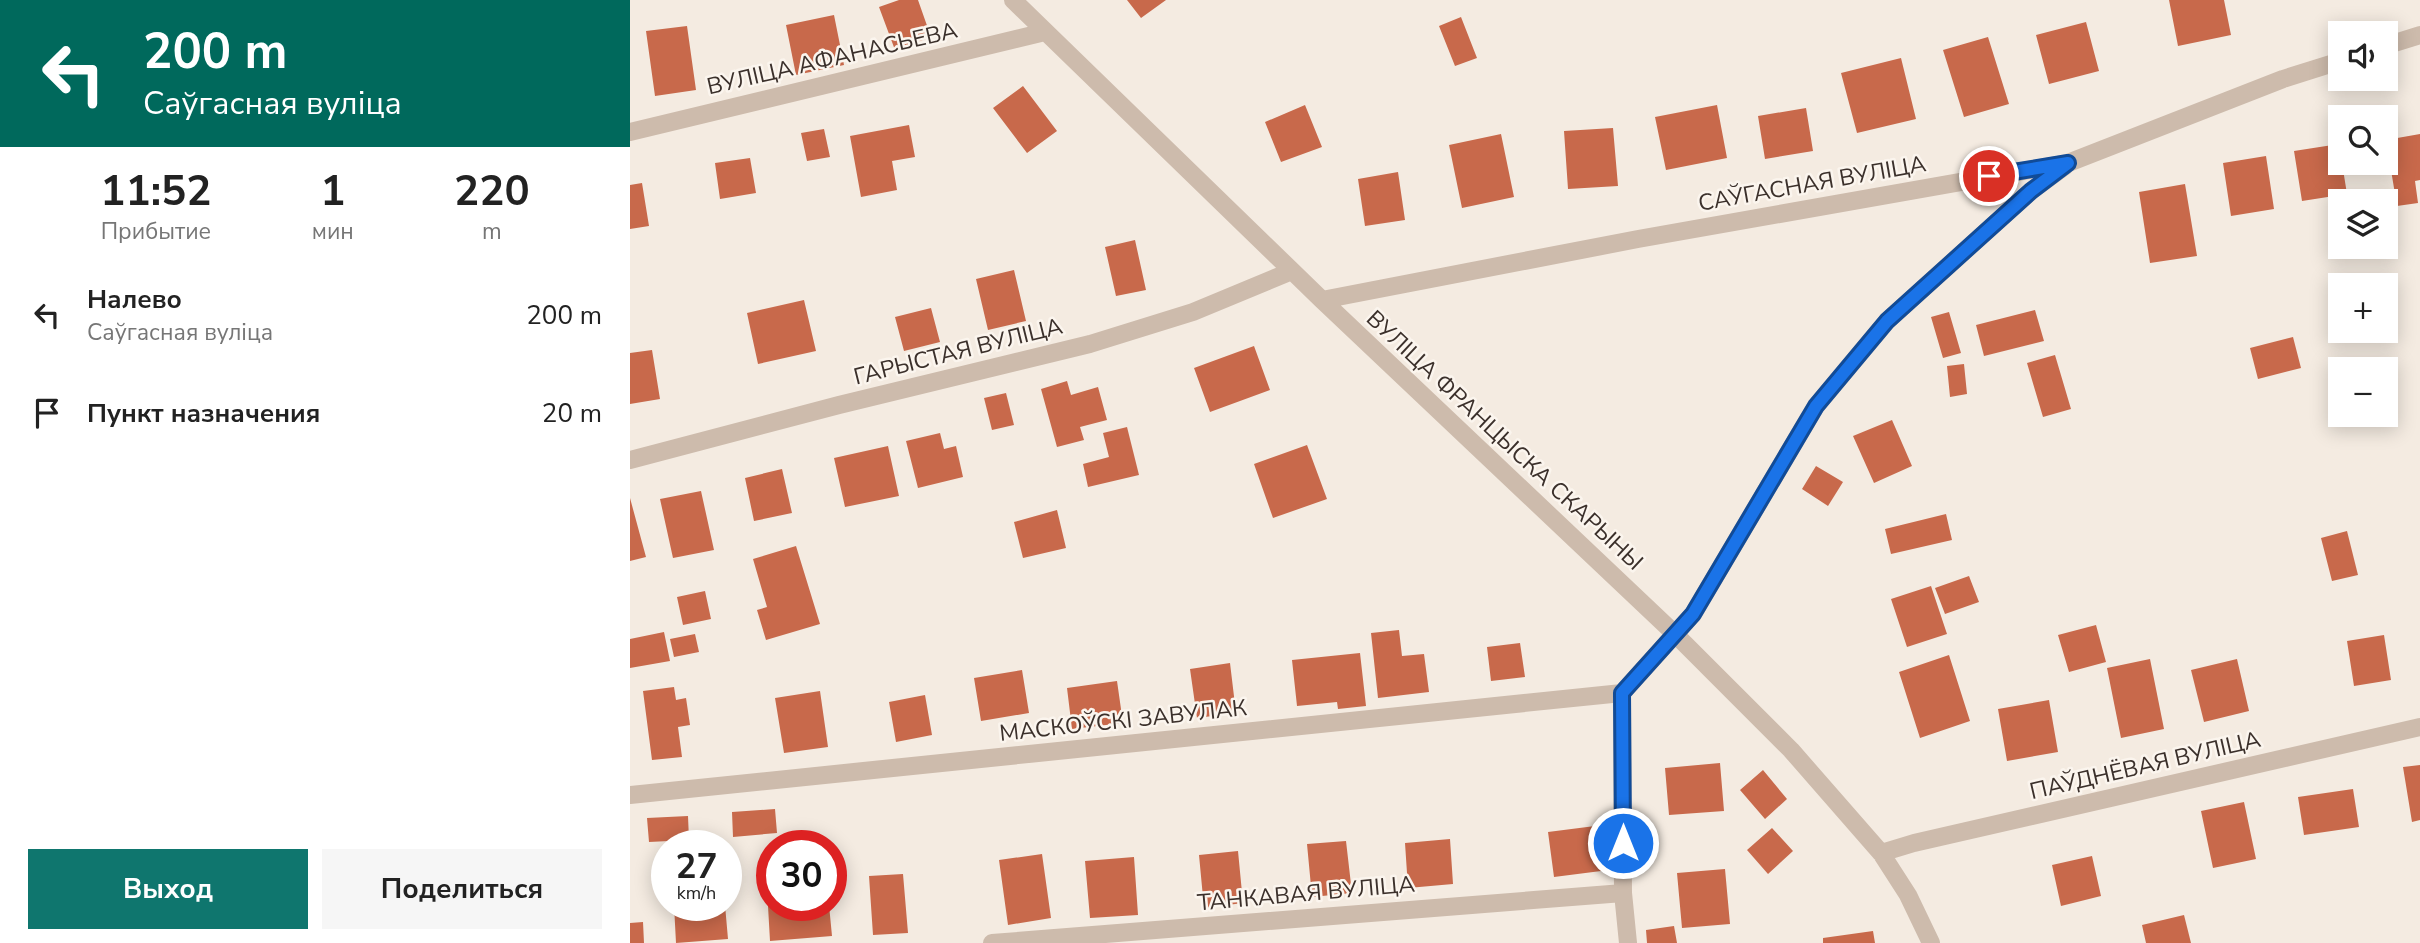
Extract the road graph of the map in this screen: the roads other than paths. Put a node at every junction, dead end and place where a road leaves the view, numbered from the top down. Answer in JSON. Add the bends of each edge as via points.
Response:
{"nodes":[{"id":1,"x":1013,"y":0,"type":"edge"},
{"id":2,"x":1045,"y":32,"type":"junction"},
{"id":3,"x":2420,"y":35,"type":"edge"},
{"id":4,"x":2398,"y":42,"type":"edge"},
{"id":5,"x":2328,"y":65,"type":"edge"},
{"id":6,"x":630,"y":132,"type":"edge"},
{"id":7,"x":2068,"y":163,"type":"junction"},
{"id":8,"x":1292,"y":271,"type":"junction"},
{"id":9,"x":1322,"y":300,"type":"junction"},
{"id":10,"x":630,"y":460,"type":"edge"},
{"id":11,"x":1675,"y":635,"type":"junction"},
{"id":12,"x":1622,"y":693,"type":"junction"},
{"id":13,"x":2420,"y":727,"type":"edge"},
{"id":14,"x":630,"y":795,"type":"edge"},
{"id":15,"x":1881,"y":853,"type":"junction"},
{"id":16,"x":1623,"y":892,"type":"junction"},
{"id":17,"x":992,"y":943,"type":"edge"},
{"id":18,"x":1628,"y":943,"type":"edge"},
{"id":19,"x":1931,"y":943,"type":"edge"}],
"edges":[{"from":1,"to":2,"type":"street","name":"ВУЛІЦА ФРАНЦЫСКА СКАРЫНЫ"},
{"from":2,"to":6,"type":"street","name":"ВУЛІЦА АФАНАСЬЕВА"},
{"from":2,"to":8,"type":"street","name":"ВУЛІЦА ФРАНЦЫСКА СКАРЫНЫ"},
{"from":3,"to":4,"type":"street"},
{"from":5,"to":7,"type":"street","name":"САЎГАСНАЯ ВУЛІЦА"},
{"from":7,"to":9,"type":"street","name":"САЎГАСНАЯ ВУЛІЦА"},
{"from":7,"to":11,"type":"street","via":[[1887,321],[1816,406],[1693,614]]},
{"from":8,"to":9,"type":"street","name":"ВУЛІЦА ФРАНЦЫСКА СКАРЫНЫ"},
{"from":8,"to":10,"type":"street","name":"ГАРЫСТАЯ ВУЛІЦА","via":[[1193,312],[1090,344]]},
{"from":9,"to":11,"type":"street","name":"ВУЛІЦА ФРАНЦЫСКА СКАРЫНЫ"},
{"from":11,"to":12,"type":"street"},
{"from":11,"to":15,"type":"street","name":"ВУЛІЦА ФРАНЦЫСКА СКАРЫНЫ","via":[[1791,750]]},
{"from":12,"to":14,"type":"street","name":"МАСКОЎСКІ ЗАВУЛАК"},
{"from":12,"to":16,"type":"street"},
{"from":13,"to":15,"type":"street","name":"ПАЎДНЁВАЯ ВУЛІЦА"},
{"from":15,"to":19,"type":"street","name":"ВУЛІЦА ФРАНЦЫСКА СКАРЫНЫ"},
{"from":16,"to":17,"type":"street","name":"ТАНКАВАЯ ВУЛІЦА"},
{"from":16,"to":18,"type":"street"}]}
